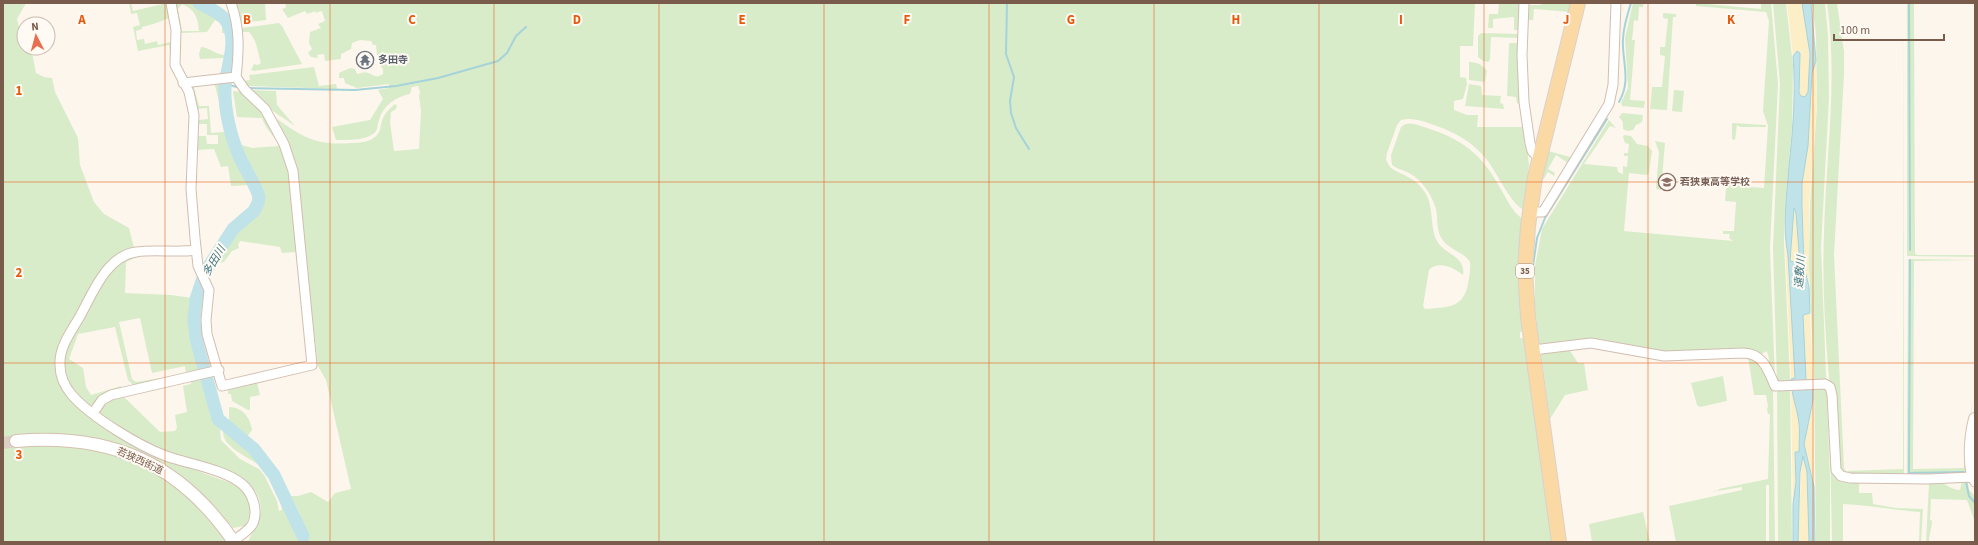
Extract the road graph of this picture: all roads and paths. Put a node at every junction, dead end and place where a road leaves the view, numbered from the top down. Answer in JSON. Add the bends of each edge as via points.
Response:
{"nodes":[{"id":1,"x":171,"y":3,"type":"edge"},
{"id":2,"x":231,"y":3,"type":"edge"},
{"id":3,"x":1524,"y":3,"type":"edge"},
{"id":4,"x":1578,"y":3,"type":"edge"},
{"id":5,"x":1616,"y":3,"type":"edge"},
{"id":6,"x":235,"y":81,"type":"junction"},
{"id":7,"x":183,"y":83,"type":"junction"},
{"id":8,"x":1539,"y":158,"type":"junction"},
{"id":9,"x":1530,"y":212,"type":"junction"},
{"id":10,"x":196,"y":250,"type":"junction"},
{"id":11,"x":1533,"y":350,"type":"junction"},
{"id":12,"x":216,"y":371,"type":"junction"},
{"id":13,"x":93,"y":413,"type":"junction"},
{"id":14,"x":1975,"y":419,"type":"edge"},
{"id":15,"x":16,"y":441,"type":"tunnel mouth"},
{"id":16,"x":1974,"y":479,"type":"edge"},
{"id":17,"x":234,"y":541,"type":"edge"},
{"id":18,"x":1559,"y":542,"type":"edge"}],
"edges":[{"from":1,"to":7,"type":"street","via":[[176,30],[175,65]]},
{"from":2,"to":6,"type":"street","via":[[236,15],[239,40]]},
{"from":3,"to":8,"type":"street","via":[[1524,102],[1532,151]]},
{"from":4,"to":8,"type":"main road","number":"35"},
{"from":5,"to":9,"type":"street","via":[[1613,85],[1609,104],[1543,212]]},
{"from":6,"to":7,"type":"street"},
{"from":6,"to":12,"type":"street","via":[[265,109],[284,144],[293,171],[312,365],[222,386]]},
{"from":7,"to":10,"type":"street","via":[[194,115],[191,188]]},
{"from":8,"to":9,"type":"main road","number":"35"},
{"from":9,"to":11,"type":"main road","number":"35","via":[[1525,270],[1526,302]]},
{"from":10,"to":12,"type":"street","via":[[201,274],[207,284],[209,298],[206,327]]},
{"from":10,"to":13,"type":"street","via":[[130,253],[116,261],[102,279],[65,342],[60,360],[62,379],[68,390]]},
{"from":11,"to":16,"type":"street","via":[[1591,343],[1664,356],[1748,353],[1764,362],[1775,386],[1825,384],[1830,387],[1836,470],[1841,476]]},
{"from":11,"to":18,"type":"main road","number":"35"},
{"from":12,"to":13,"type":"street","via":[[111,395],[102,400]]},
{"from":13,"to":17,"type":"street","via":[[129,438],[149,448],[242,483],[253,498],[255,516],[247,531]]},
{"from":14,"to":16,"type":"street","via":[[1970,440]]},
{"from":15,"to":17,"type":"street","name":"若狭西街道","via":[[46,439],[88,442],[112,448],[144,461],[177,480],[196,495]]}]}
